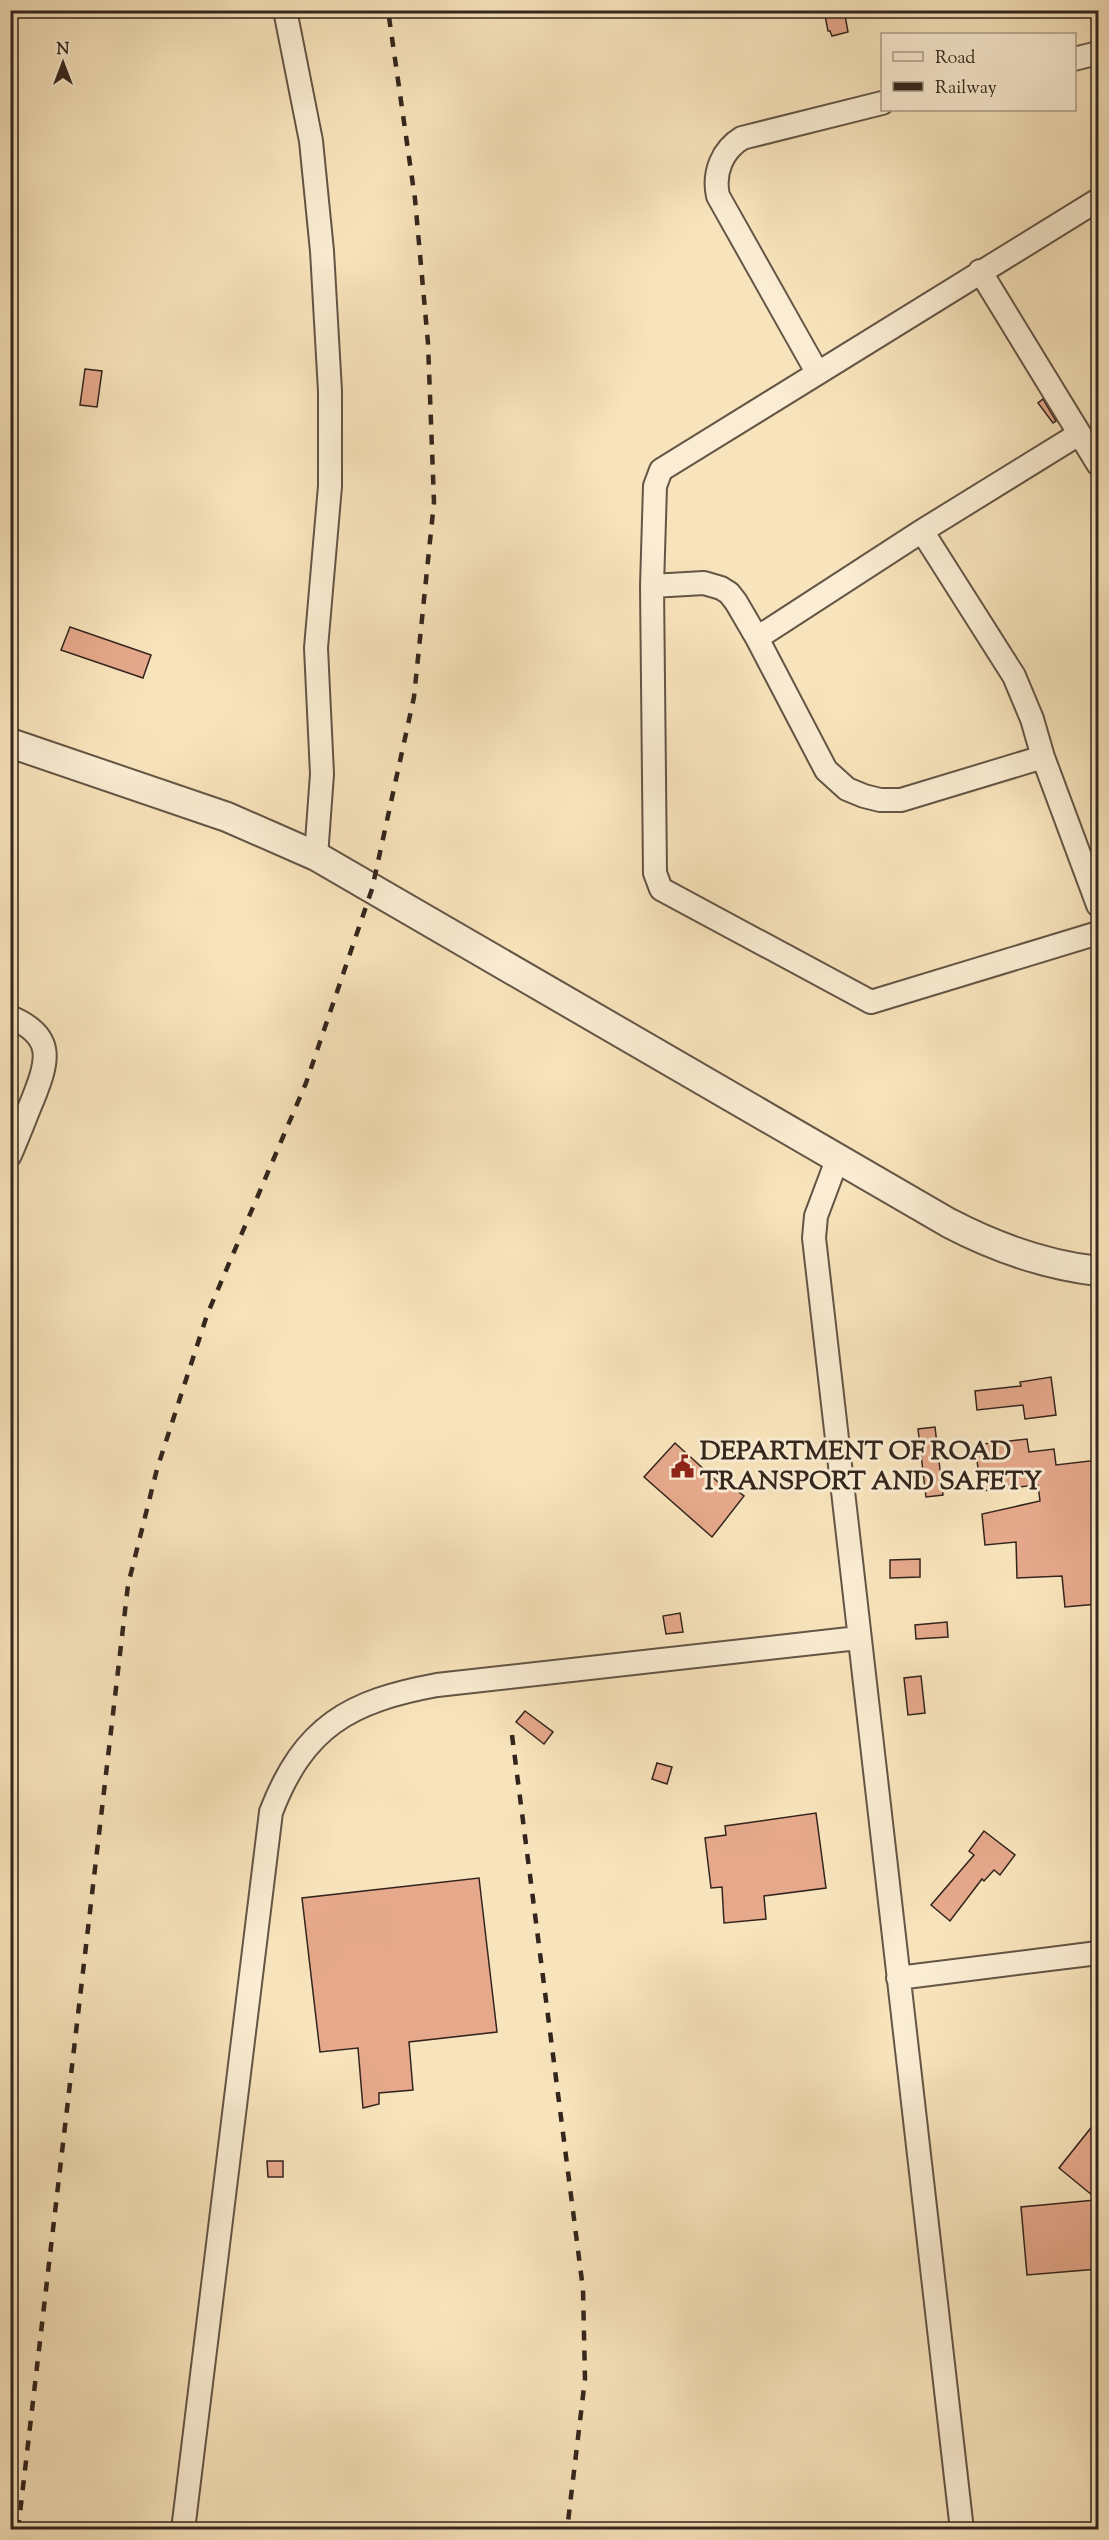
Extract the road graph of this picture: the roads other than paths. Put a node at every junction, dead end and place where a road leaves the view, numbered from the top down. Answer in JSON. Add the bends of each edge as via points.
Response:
{"nodes":[{"id":1,"x":285,"y":10,"type":"edge"},
{"id":2,"x":1098,"y":53,"type":"edge"},
{"id":3,"x":1076,"y":58,"type":"edge"},
{"id":4,"x":881,"y":103,"type":"edge"},
{"id":5,"x":1098,"y":200,"type":"edge"},
{"id":6,"x":980,"y":271,"type":"junction"},
{"id":7,"x":817,"y":372,"type":"junction"},
{"id":8,"x":1079,"y":434,"type":"junction"},
{"id":9,"x":1098,"y":464,"type":"edge"},
{"id":10,"x":922,"y":531,"type":"junction"},
{"id":11,"x":652,"y":586,"type":"junction"},
{"id":12,"x":757,"y":638,"type":"junction"},
{"id":13,"x":10,"y":743,"type":"edge"},
{"id":14,"x":1043,"y":757,"type":"junction"},
{"id":15,"x":316,"y":856,"type":"junction"},
{"id":16,"x":1098,"y":905,"type":"edge"},
{"id":17,"x":1098,"y":933,"type":"edge"},
{"id":18,"x":10,"y":1017,"type":"edge"},
{"id":19,"x":10,"y":1155,"type":"edge"},
{"id":20,"x":837,"y":1160,"type":"junction"},
{"id":21,"x":1098,"y":1271,"type":"edge"},
{"id":22,"x":858,"y":1638,"type":"junction"},
{"id":23,"x":1098,"y":1953,"type":"edge"},
{"id":24,"x":898,"y":1978,"type":"junction"},
{"id":25,"x":183,"y":2529,"type":"edge"},
{"id":26,"x":962,"y":2529,"type":"edge"}],
"edges":[{"from":1,"to":15,"type":"street","via":[[311,141],[330,391],[330,486],[316,648],[322,774]]},
{"from":2,"to":3,"type":"street"},
{"from":4,"to":7,"type":"street","via":[[742,138],[734,142],[717,173],[718,196]]},
{"from":5,"to":6,"type":"street"},
{"from":6,"to":7,"type":"street"},
{"from":6,"to":8,"type":"street"},
{"from":7,"to":11,"type":"street","via":[[661,470],[655,486]]},
{"from":8,"to":9,"type":"street"},
{"from":8,"to":10,"type":"street"},
{"from":10,"to":12,"type":"street"},
{"from":10,"to":14,"type":"street","via":[[1014,676]]},
{"from":11,"to":12,"type":"street","via":[[704,583],[721,588],[736,602]]},
{"from":11,"to":17,"type":"street","via":[[655,873],[661,889],[871,1002]]},
{"from":12,"to":14,"type":"street","via":[[826,770],[847,789],[880,800],[901,800]]},
{"from":13,"to":15,"type":"street","via":[[246,824]]},
{"from":14,"to":16,"type":"street"},
{"from":15,"to":20,"type":"street"},
{"from":18,"to":19,"type":"street","via":[[38,1034],[44,1044],[46,1063]]},
{"from":20,"to":21,"type":"street","via":[[992,1244],[1045,1262]]},
{"from":20,"to":22,"type":"street","via":[[816,1216],[814,1238]]},
{"from":22,"to":24,"type":"street"},
{"from":22,"to":25,"type":"street","via":[[394,1693],[360,1706],[328,1726],[291,1767],[271,1812]]},
{"from":23,"to":24,"type":"street"},
{"from":24,"to":26,"type":"street"}]}
